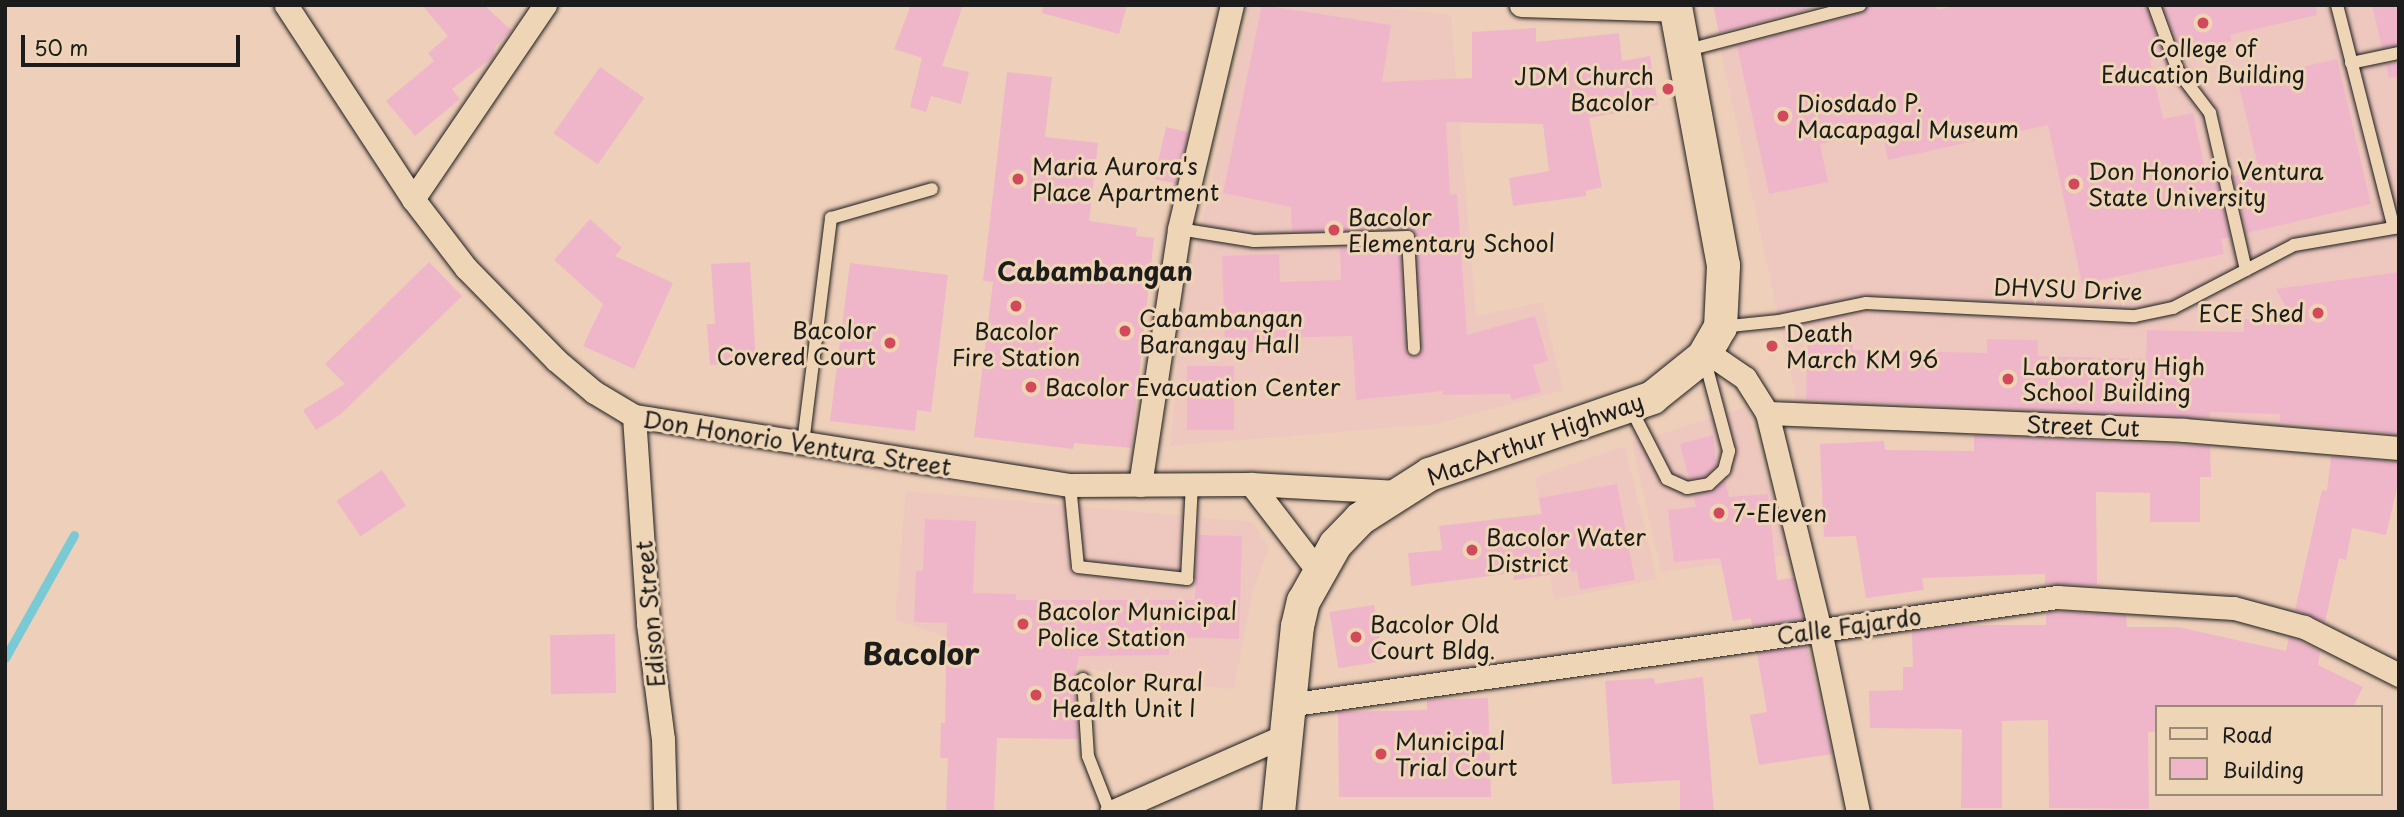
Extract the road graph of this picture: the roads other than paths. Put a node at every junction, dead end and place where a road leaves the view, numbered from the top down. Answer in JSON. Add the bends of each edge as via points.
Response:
{"nodes":[{"id":1,"x":286,"y":5,"type":"edge"},
{"id":2,"x":545,"y":5,"type":"edge"},
{"id":3,"x":1232,"y":5,"type":"edge"},
{"id":4,"x":1521,"y":5,"type":"edge"},
{"id":5,"x":1860,"y":5,"type":"edge"},
{"id":6,"x":2154,"y":5,"type":"edge"},
{"id":7,"x":2337,"y":5,"type":"edge"},
{"id":8,"x":1675,"y":8,"type":"edge"},
{"id":9,"x":1684,"y":51,"type":"junction"},
{"id":10,"x":2399,"y":53,"type":"edge"},
{"id":11,"x":2351,"y":63,"type":"junction"},
{"id":12,"x":932,"y":189,"type":"dead end"},
{"id":13,"x":413,"y":199,"type":"junction"},
{"id":14,"x":2396,"y":227,"type":"edge"},
{"id":15,"x":1179,"y":229,"type":"junction"},
{"id":16,"x":2246,"y":270,"type":"junction"},
{"id":17,"x":1710,"y":345,"type":"junction"},
{"id":18,"x":1414,"y":349,"type":"dead end"},
{"id":19,"x":1629,"y":405,"type":"junction"},
{"id":20,"x":1767,"y":413,"type":"junction"},
{"id":21,"x":634,"y":416,"type":"junction"},
{"id":22,"x":803,"y":443,"type":"junction"},
{"id":23,"x":2399,"y":448,"type":"edge"},
{"id":24,"x":1251,"y":484,"type":"junction"},
{"id":25,"x":1070,"y":485,"type":"junction"},
{"id":26,"x":1140,"y":485,"type":"junction"},
{"id":27,"x":1192,"y":485,"type":"junction"},
{"id":28,"x":1398,"y":492,"type":"junction"},
{"id":29,"x":1318,"y":571,"type":"junction"},
{"id":30,"x":1820,"y":630,"type":"junction"},
{"id":31,"x":2399,"y":675,"type":"edge"},
{"id":32,"x":1083,"y":679,"type":"dead end"},
{"id":33,"x":1286,"y":720,"type":"junction"},
{"id":34,"x":665,"y":812,"type":"edge"},
{"id":35,"x":1111,"y":812,"type":"edge"},
{"id":36,"x":1278,"y":812,"type":"edge"},
{"id":37,"x":1858,"y":812,"type":"edge"}],
"edges":[{"from":1,"to":13,"type":"street","name":"Don Honorio Ventura Street"},
{"from":2,"to":13,"type":"street"},
{"from":3,"to":15,"type":"street"},
{"from":4,"to":8,"type":"street"},
{"from":5,"to":9,"type":"lane"},
{"from":6,"to":16,"type":"lane","via":[[2178,71],[2210,113]]},
{"from":7,"to":11,"type":"lane"},
{"from":8,"to":9,"type":"main road"},
{"from":9,"to":17,"type":"main road","via":[[1723,265]]},
{"from":10,"to":11,"type":"lane"},
{"from":11,"to":14,"type":"lane"},
{"from":12,"to":22,"type":"lane","via":[[831,218]]},
{"from":13,"to":21,"type":"street","name":"Don Honorio Ventura Street","via":[[459,260],[523,328],[594,392]]},
{"from":14,"to":16,"type":"lane","name":"DHVSU Drive","via":[[2294,245]]},
{"from":15,"to":18,"type":"lane","via":[[1254,241],[1408,237]]},
{"from":15,"to":26,"type":"street"},
{"from":16,"to":17,"type":"lane","name":"DHVSU Drive","via":[[2173,308],[2135,316],[1866,303],[1779,321]]},
{"from":17,"to":19,"type":"main road","name":"MacArthur Highway","via":[[1671,385]]},
{"from":17,"to":19,"type":"lane","via":[[1729,451],[1724,470],[1709,484],[1687,488],[1667,479]]},
{"from":17,"to":20,"type":"street","via":[[1745,378]]},
{"from":19,"to":28,"type":"main road","name":"MacArthur Highway","via":[[1477,455]]},
{"from":20,"to":23,"type":"street","name":"Street Cut","via":[[2184,430]]},
{"from":20,"to":30,"type":"street"},
{"from":21,"to":22,"type":"street","name":"Don Honorio Ventura Street"},
{"from":21,"to":34,"type":"street","name":"Edison Street","via":[[648,624],[663,739]]},
{"from":22,"to":25,"type":"street","name":"Don Honorio Ventura Street"},
{"from":24,"to":27,"type":"street","name":"Don Honorio Ventura Street"},
{"from":24,"to":28,"type":"street","name":"Don Honorio Ventura Street"},
{"from":24,"to":29,"type":"street"},
{"from":25,"to":26,"type":"street","name":"Don Honorio Ventura Street"},
{"from":25,"to":27,"type":"lane","via":[[1078,567],[1187,579]]},
{"from":26,"to":27,"type":"street","name":"Don Honorio Ventura Street"},
{"from":28,"to":29,"type":"main road","name":"MacArthur Highway","via":[[1360,518]]},
{"from":29,"to":33,"type":"main road","name":"MacArthur Highway","via":[[1297,626]]},
{"from":30,"to":31,"type":"street","name":"Calle Fajardo","via":[[2057,597],[2169,602],[2234,608],[2304,628]]},
{"from":30,"to":33,"type":"street","name":"Calle Fajardo"},
{"from":30,"to":37,"type":"street"},
{"from":32,"to":35,"type":"lane","via":[[1088,756]]},
{"from":33,"to":35,"type":"street"},
{"from":33,"to":36,"type":"main road","name":"MacArthur Highway"}]}
